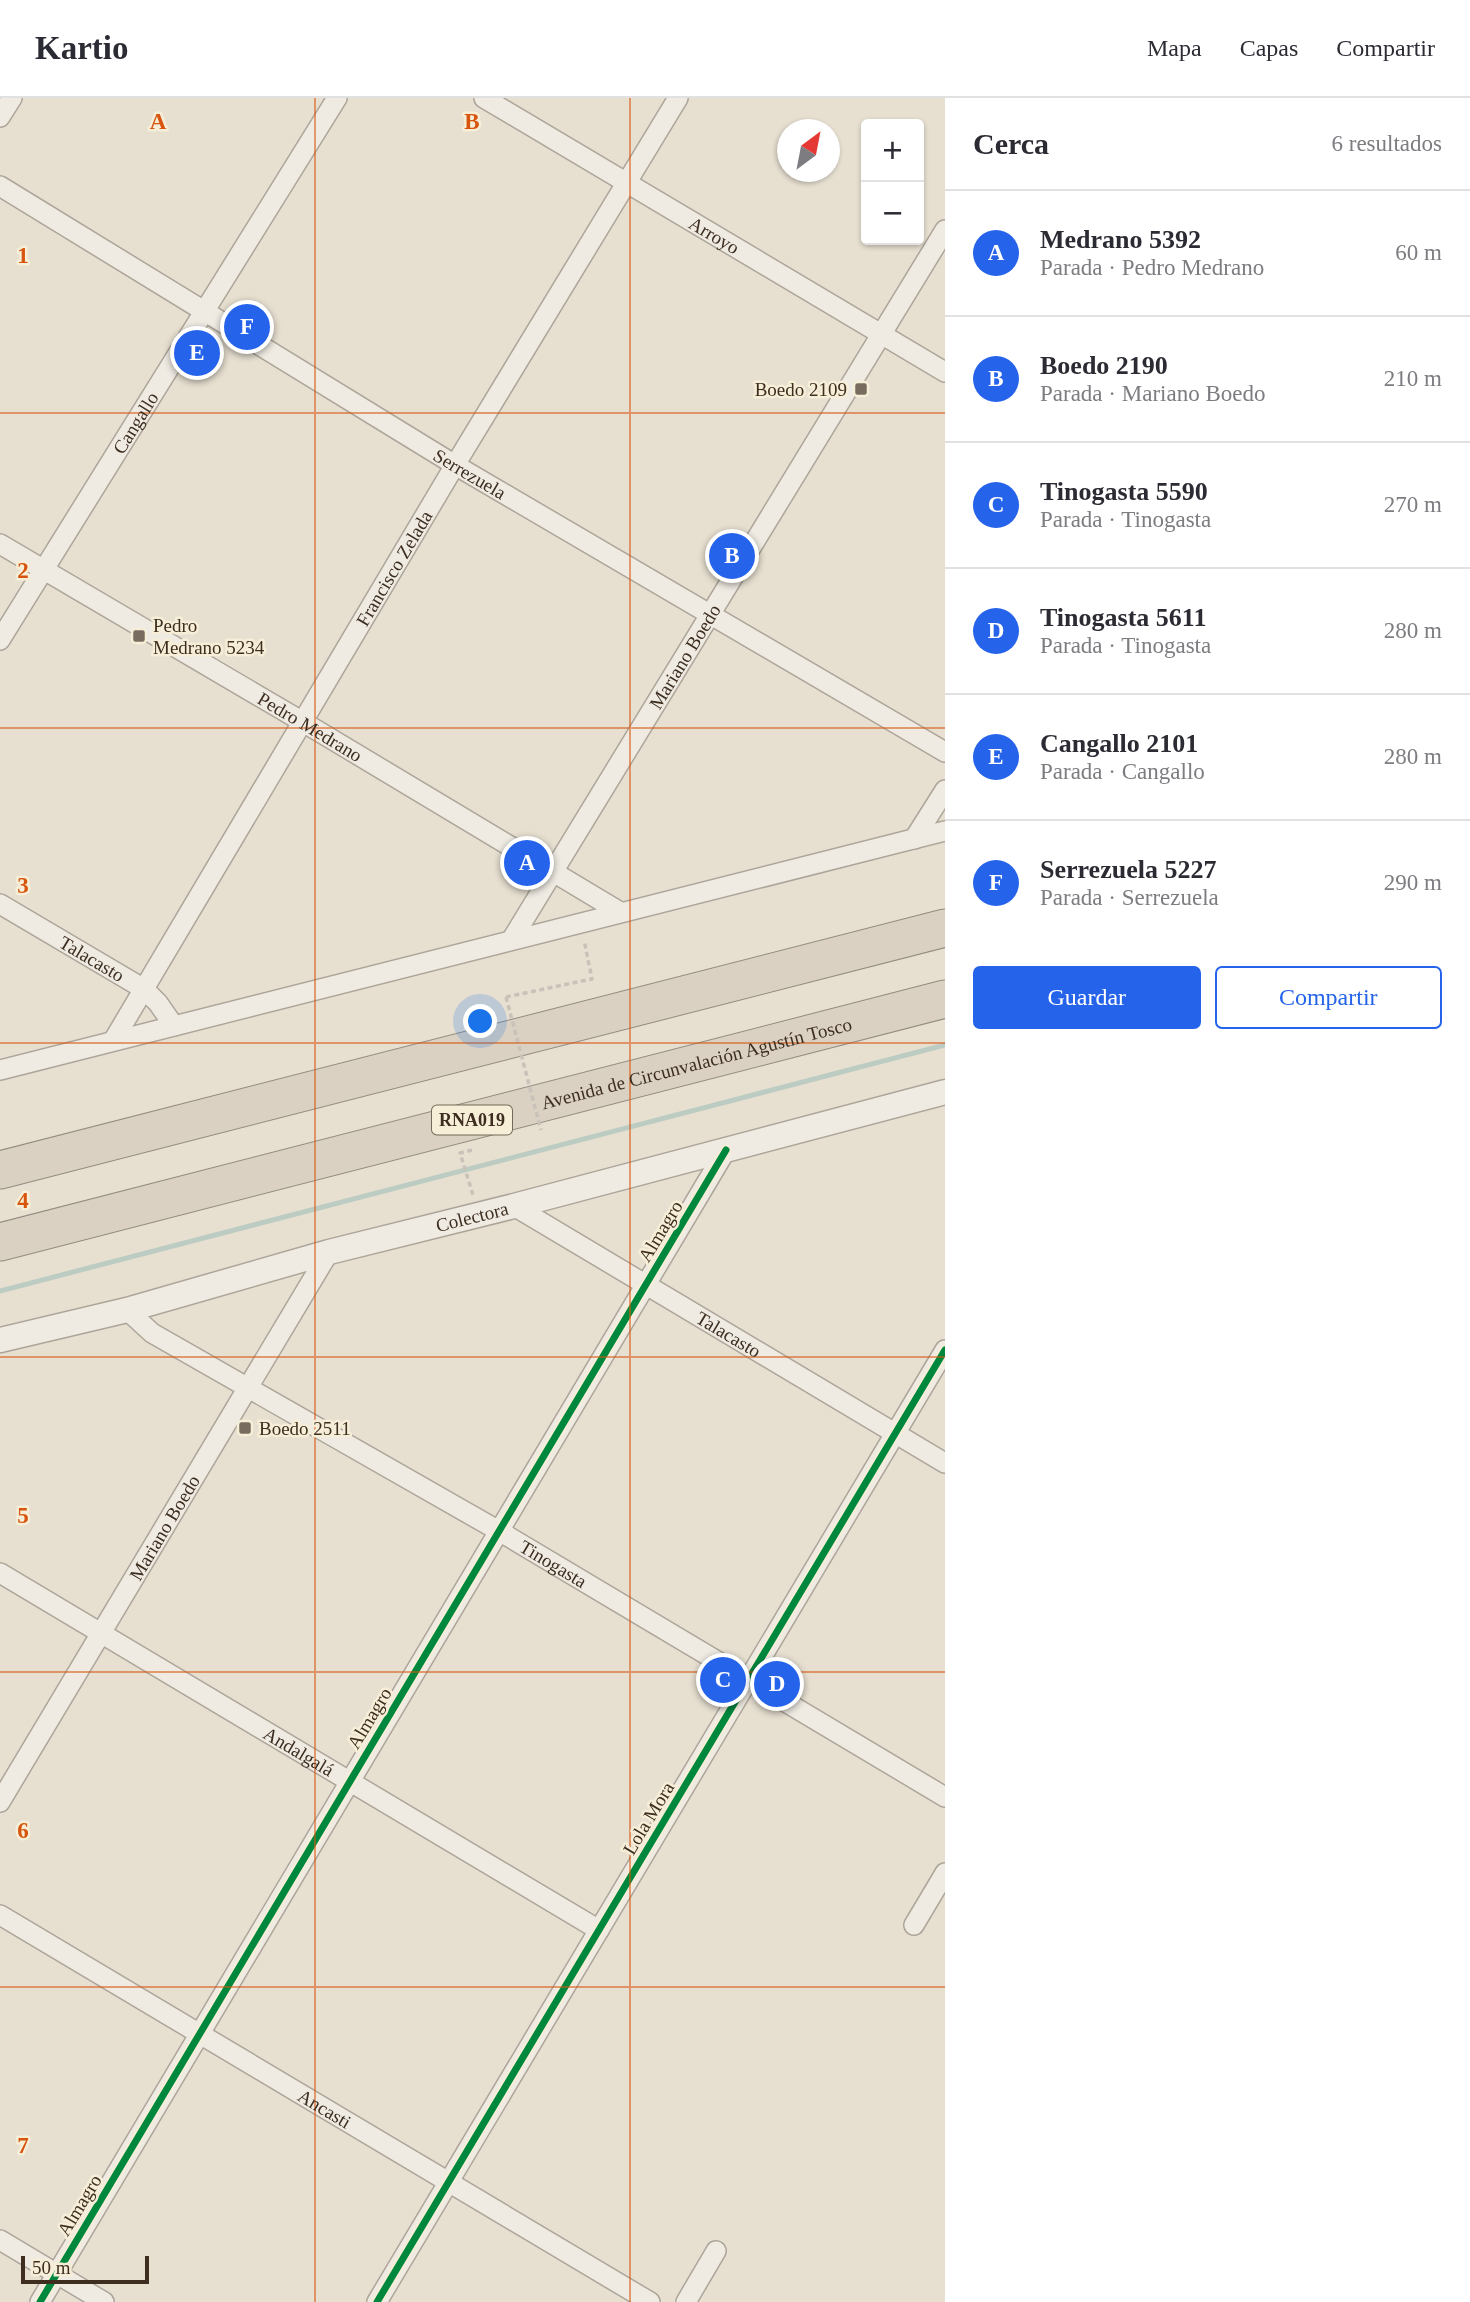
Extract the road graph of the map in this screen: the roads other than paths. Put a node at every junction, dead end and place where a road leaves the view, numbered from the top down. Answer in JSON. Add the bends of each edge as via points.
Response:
{"nodes":[{"id":1,"x":12,"y":98,"type":"edge"},
{"id":2,"x":337,"y":98,"type":"edge"},
{"id":3,"x":485,"y":98,"type":"edge"},
{"id":4,"x":678,"y":98,"type":"edge"},
{"id":5,"x":0,"y":117,"type":"edge"},
{"id":6,"x":627,"y":183,"type":"junction"},
{"id":7,"x":0,"y":186,"type":"edge"},
{"id":8,"x":945,"y":230,"type":"edge"},
{"id":9,"x":203,"y":311,"type":"junction"},
{"id":10,"x":882,"y":334,"type":"junction"},
{"id":11,"x":945,"y":372,"type":"edge"},
{"id":12,"x":455,"y":465,"type":"junction"},
{"id":13,"x":0,"y":544,"type":"edge"},
{"id":14,"x":43,"y":569,"type":"junction"},
{"id":15,"x":709,"y":615,"type":"junction"},
{"id":16,"x":0,"y":640,"type":"edge"},
{"id":17,"x":303,"y":722,"type":"junction"},
{"id":18,"x":945,"y":752,"type":"edge"},
{"id":19,"x":945,"y":790,"type":"edge"},
{"id":20,"x":945,"y":831,"type":"edge"},
{"id":21,"x":914,"y":839,"type":"junction"},
{"id":22,"x":554,"y":872,"type":"junction"},
{"id":23,"x":0,"y":904,"type":"edge"},
{"id":24,"x":620,"y":912,"type":"junction"},
{"id":25,"x":945,"y":928,"type":"edge"},
{"id":26,"x":512,"y":939,"type":"junction"},
{"id":27,"x":144,"y":989,"type":"junction"},
{"id":28,"x":945,"y":999,"type":"edge"},
{"id":29,"x":174,"y":1026,"type":"junction"},
{"id":30,"x":113,"y":1041,"type":"junction"},
{"id":31,"x":0,"y":1070,"type":"edge"},
{"id":32,"x":945,"y":1092,"type":"edge"},
{"id":33,"x":726,"y":1150,"type":"junction"},
{"id":34,"x":0,"y":1170,"type":"edge"},
{"id":35,"x":514,"y":1206,"type":"junction"},
{"id":36,"x":0,"y":1242,"type":"edge"},
{"id":37,"x":328,"y":1252,"type":"junction"},
{"id":38,"x":646,"y":1284,"type":"junction"},
{"id":39,"x":127,"y":1310,"type":"junction"},
{"id":40,"x":0,"y":1340,"type":"edge"},
{"id":41,"x":945,"y":1350,"type":"edge"},
{"id":42,"x":248,"y":1387,"type":"junction"},
{"id":43,"x":895,"y":1433,"type":"junction"},
{"id":44,"x":945,"y":1463,"type":"edge"},
{"id":45,"x":499,"y":1531,"type":"junction"},
{"id":46,"x":0,"y":1573,"type":"edge"},
{"id":47,"x":101,"y":1633,"type":"junction"},
{"id":48,"x":748,"y":1680,"type":"junction"},
{"id":49,"x":350,"y":1781,"type":"junction"},
{"id":50,"x":945,"y":1797,"type":"edge"},
{"id":51,"x":0,"y":1802,"type":"edge"},
{"id":52,"x":945,"y":1872,"type":"edge"},
{"id":53,"x":0,"y":1915,"type":"edge"},
{"id":54,"x":914,"y":1925,"type":"dead end"},
{"id":55,"x":599,"y":1930,"type":"junction"},
{"id":56,"x":200,"y":2034,"type":"junction"},
{"id":57,"x":449,"y":2182,"type":"junction"},
{"id":58,"x":0,"y":2240,"type":"edge"},
{"id":59,"x":716,"y":2251,"type":"dead end"},
{"id":60,"x":57,"y":2273,"type":"junction"},
{"id":61,"x":40,"y":2302,"type":"edge"},
{"id":62,"x":104,"y":2302,"type":"edge"},
{"id":63,"x":377,"y":2302,"type":"edge"},
{"id":64,"x":650,"y":2302,"type":"edge"},
{"id":65,"x":686,"y":2302,"type":"edge"}],
"edges":[{"from":1,"to":5,"type":"street"},
{"from":2,"to":9,"type":"street","name":"Cangallo"},
{"from":3,"to":6,"type":"street","name":"Arroyo"},
{"from":4,"to":6,"type":"street","name":"Francisco Zelada"},
{"from":6,"to":10,"type":"street","name":"Arroyo"},
{"from":6,"to":12,"type":"street","name":"Francisco Zelada"},
{"from":7,"to":9,"type":"street","name":"Serrezuela"},
{"from":8,"to":10,"type":"street","name":"Mariano Boedo"},
{"from":9,"to":12,"type":"street","name":"Serrezuela"},
{"from":9,"to":14,"type":"street","name":"Cangallo"},
{"from":10,"to":11,"type":"street","name":"Arroyo"},
{"from":10,"to":15,"type":"street","name":"Mariano Boedo"},
{"from":12,"to":15,"type":"street","name":"Serrezuela"},
{"from":12,"to":17,"type":"street","name":"Francisco Zelada"},
{"from":13,"to":14,"type":"street","name":"Pedro Medrano"},
{"from":14,"to":16,"type":"street","name":"Cangallo"},
{"from":14,"to":17,"type":"street","name":"Pedro Medrano"},
{"from":15,"to":18,"type":"street","name":"Serrezuela"},
{"from":15,"to":22,"type":"street","name":"Mariano Boedo"},
{"from":17,"to":22,"type":"street","name":"Pedro Medrano"},
{"from":17,"to":27,"type":"street","name":"Francisco Zelada"},
{"from":19,"to":21,"type":"street"},
{"from":20,"to":21,"type":"street"},
{"from":21,"to":24,"type":"street"},
{"from":22,"to":24,"type":"street","name":"Pedro Medrano"},
{"from":22,"to":26,"type":"street","name":"Mariano Boedo"},
{"from":23,"to":27,"type":"street","name":"Talacasto"},
{"from":24,"to":26,"type":"street"},
{"from":25,"to":34,"type":"highway"},
{"from":26,"to":29,"type":"street"},
{"from":27,"to":29,"type":"street","name":"Talacasto"},
{"from":27,"to":30,"type":"street","name":"Francisco Zelada"},
{"from":28,"to":36,"type":"highway","name":"Avenida de Circunvalación Agustín Tosco","number":"RNA019"},
{"from":29,"to":30,"type":"street"},
{"from":30,"to":31,"type":"street"},
{"from":32,"to":33,"type":"street","name":"Colectora"},
{"from":33,"to":35,"type":"street","name":"Colectora"},
{"from":33,"to":38,"type":"street","name":"Almagro"},
{"from":35,"to":37,"type":"street","name":"Colectora"},
{"from":35,"to":38,"type":"street","name":"Talacasto"},
{"from":37,"to":39,"type":"street","name":"Colectora"},
{"from":37,"to":42,"type":"street","name":"Mariano Boedo"},
{"from":38,"to":43,"type":"street","name":"Talacasto"},
{"from":38,"to":45,"type":"street","name":"Almagro"},
{"from":39,"to":40,"type":"street","name":"Colectora"},
{"from":39,"to":42,"type":"street","name":"Tinogasta","via":[[152,1333]]},
{"from":41,"to":43,"type":"street","name":"Lola Mora"},
{"from":42,"to":45,"type":"street","name":"Tinogasta"},
{"from":42,"to":47,"type":"street","name":"Mariano Boedo"},
{"from":43,"to":44,"type":"street","name":"Talacasto"},
{"from":43,"to":48,"type":"street","name":"Lola Mora"},
{"from":45,"to":48,"type":"street","name":"Tinogasta"},
{"from":45,"to":49,"type":"street","name":"Almagro"},
{"from":46,"to":47,"type":"street","name":"Andalgalá"},
{"from":47,"to":49,"type":"street","name":"Andalgalá"},
{"from":47,"to":51,"type":"street","name":"Mariano Boedo"},
{"from":48,"to":50,"type":"street","name":"Tinogasta"},
{"from":48,"to":55,"type":"street","name":"Lola Mora"},
{"from":49,"to":55,"type":"street","name":"Andalgalá"},
{"from":49,"to":56,"type":"street","name":"Almagro"},
{"from":52,"to":54,"type":"street"},
{"from":53,"to":56,"type":"street","name":"Ancasti"},
{"from":55,"to":57,"type":"street","name":"Lola Mora"},
{"from":56,"to":57,"type":"street","name":"Ancasti"},
{"from":56,"to":60,"type":"street","name":"Almagro"},
{"from":57,"to":63,"type":"street","name":"Lola Mora"},
{"from":57,"to":64,"type":"street","name":"Ancasti"},
{"from":58,"to":60,"type":"street"},
{"from":59,"to":65,"type":"street"},
{"from":60,"to":61,"type":"street","name":"Almagro"},
{"from":60,"to":62,"type":"street"}]}
